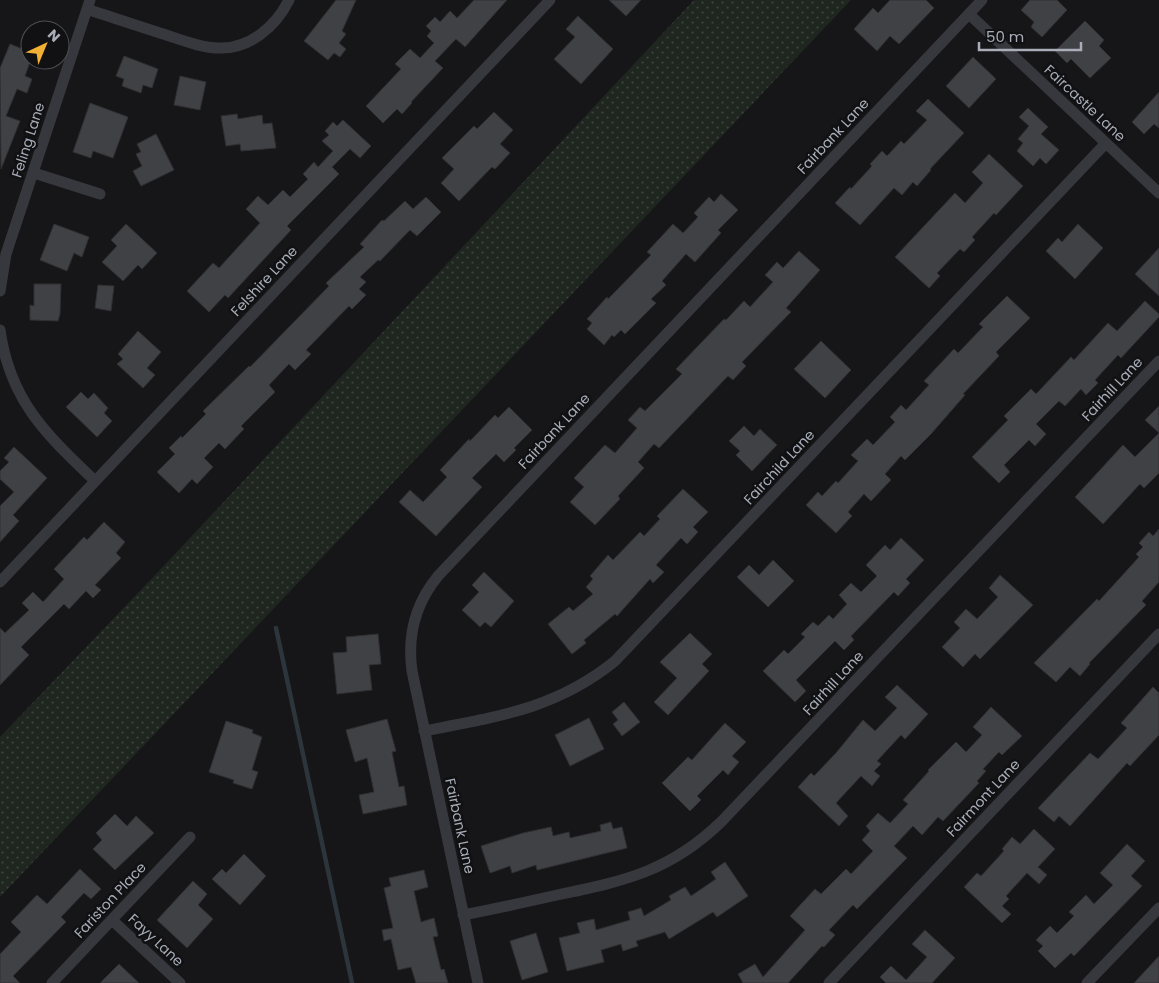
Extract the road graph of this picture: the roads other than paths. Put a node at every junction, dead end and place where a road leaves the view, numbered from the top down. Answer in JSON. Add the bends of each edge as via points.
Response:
{"nodes":[{"id":1,"x":289,"y":0,"type":"edge"},
{"id":2,"x":550,"y":0,"type":"edge"},
{"id":3,"x":982,"y":0,"type":"edge"},
{"id":4,"x":88,"y":4,"type":"edge"},
{"id":5,"x":969,"y":14,"type":"junction"},
{"id":6,"x":1106,"y":143,"type":"junction"},
{"id":7,"x":34,"y":173,"type":"junction"},
{"id":8,"x":1159,"y":193,"type":"edge"},
{"id":9,"x":100,"y":194,"type":"dead end"},
{"id":10,"x":0,"y":291,"type":"edge"},
{"id":11,"x":0,"y":330,"type":"edge"},
{"id":12,"x":1159,"y":361,"type":"edge"},
{"id":13,"x":95,"y":481,"type":"junction"},
{"id":14,"x":0,"y":582,"type":"edge"},
{"id":15,"x":1159,"y":634,"type":"edge"},
{"id":16,"x":424,"y":731,"type":"junction"},
{"id":17,"x":190,"y":837,"type":"dead end"},
{"id":18,"x":1159,"y":908,"type":"edge"},
{"id":19,"x":463,"y":915,"type":"junction"},
{"id":20,"x":112,"y":920,"type":"junction"},
{"id":21,"x":52,"y":983,"type":"edge"},
{"id":22,"x":180,"y":983,"type":"edge"},
{"id":23,"x":478,"y":983,"type":"edge"},
{"id":24,"x":829,"y":983,"type":"edge"},
{"id":25,"x":1088,"y":983,"type":"edge"}],
"edges":[{"from":1,"to":4,"type":"street","via":[[275,21],[261,34],[238,46],[220,48],[185,41]]},
{"from":2,"to":13,"type":"street","name":"Felshire Lane"},
{"from":3,"to":5,"type":"street","name":"Fairbank Lane"},
{"from":4,"to":7,"type":"street","name":"Feling Lane"},
{"from":5,"to":6,"type":"street","name":"Faircastle Lane"},
{"from":5,"to":16,"type":"street","name":"Fairbank Lane","via":[[432,584],[417,610],[410,639],[412,671]]},
{"from":6,"to":8,"type":"street","name":"Faircastle Lane"},
{"from":6,"to":16,"type":"street","name":"Fairchild Lane","via":[[615,661],[582,685],[534,707]]},
{"from":7,"to":9,"type":"street"},
{"from":7,"to":10,"type":"street","name":"Feling Lane","via":[[6,254]]},
{"from":11,"to":13,"type":"street","via":[[7,365],[27,408],[46,433]]},
{"from":12,"to":19,"type":"street","name":"Fairhill Lane","via":[[702,840],[672,860],[628,879]]},
{"from":13,"to":14,"type":"street","name":"Felshire Lane"},
{"from":15,"to":24,"type":"street","name":"Fairmont Lane"},
{"from":16,"to":19,"type":"street","name":"Fairbank Lane"},
{"from":17,"to":20,"type":"street","name":"Fariston Place"},
{"from":18,"to":25,"type":"street"},
{"from":19,"to":23,"type":"street","name":"Fairbank Lane"},
{"from":20,"to":21,"type":"street","name":"Fariston Place"},
{"from":20,"to":22,"type":"street","name":"Fayy Lane"}]}
